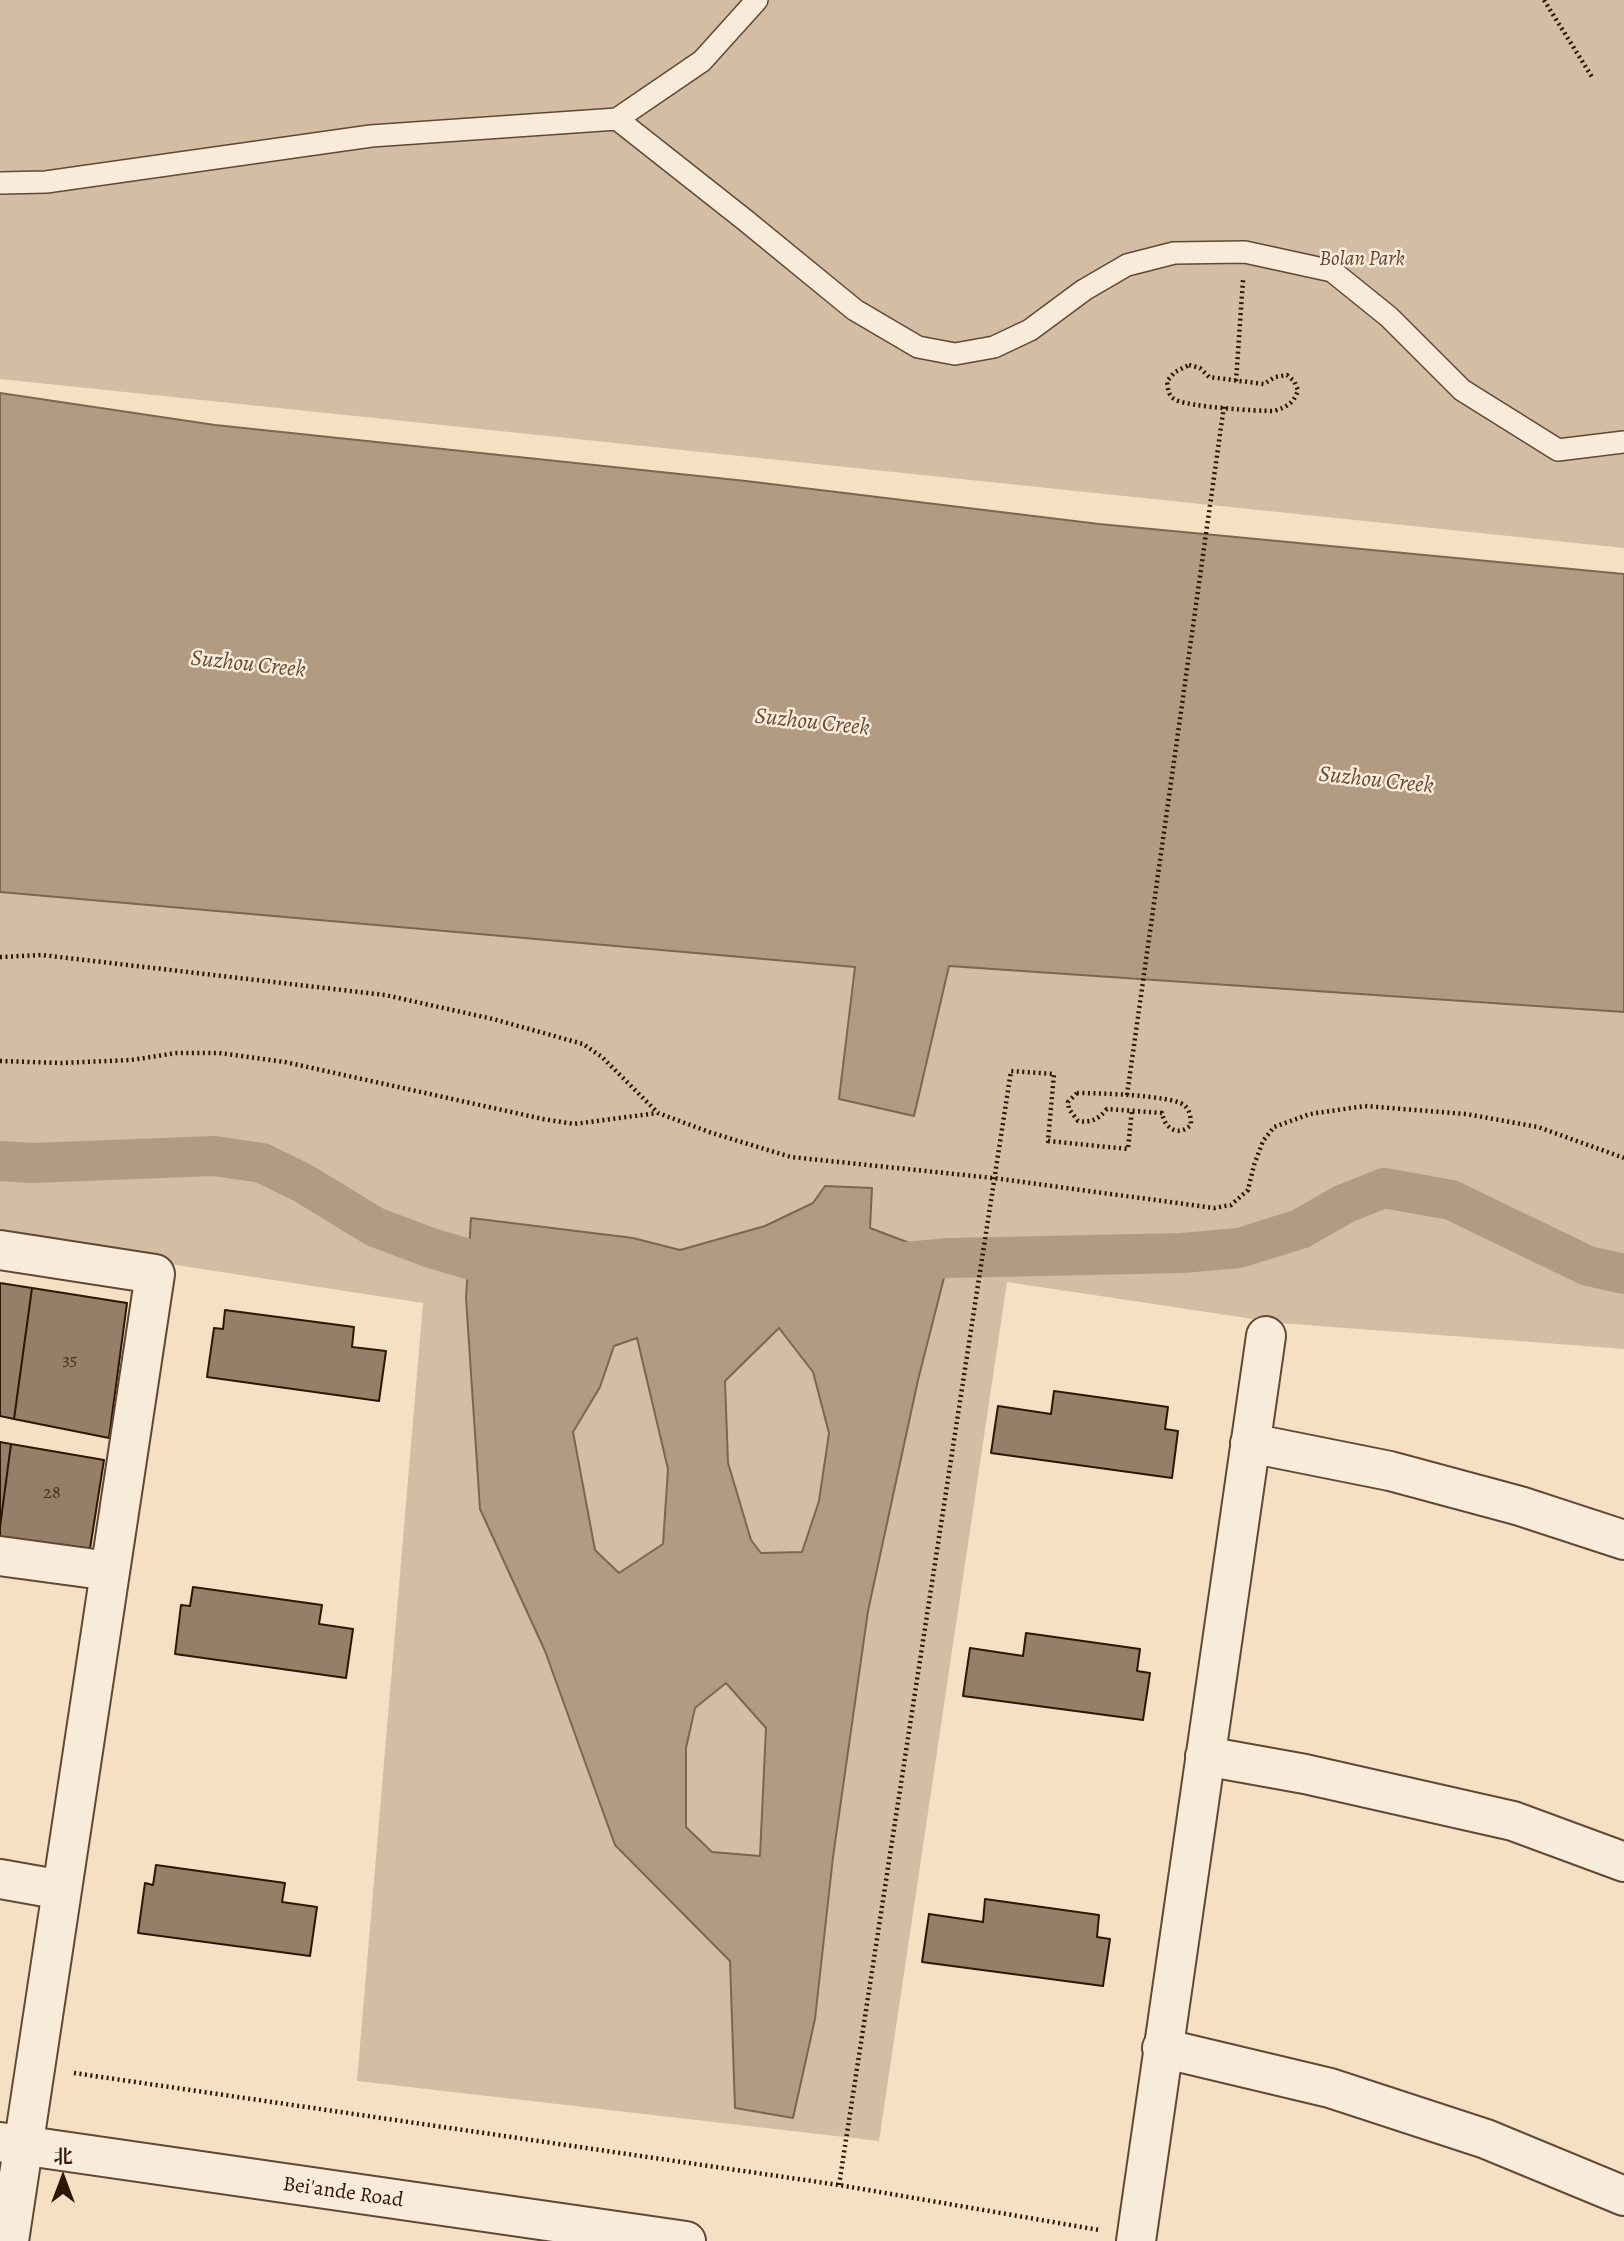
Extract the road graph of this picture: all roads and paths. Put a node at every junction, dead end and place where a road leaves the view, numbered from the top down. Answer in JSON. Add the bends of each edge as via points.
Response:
{"nodes":[{"id":1,"x":757,"y":0,"type":"edge"},
{"id":2,"x":1544,"y":0,"type":"edge"},
{"id":3,"x":1592,"y":77,"type":"dead end"},
{"id":4,"x":617,"y":119,"type":"junction"},
{"id":5,"x":0,"y":183,"type":"edge"},
{"id":6,"x":1245,"y":252,"type":"junction"},
{"id":7,"x":1236,"y":380,"type":"junction"},
{"id":8,"x":1224,"y":406,"type":"junction"},
{"id":9,"x":1624,"y":442,"type":"edge"},
{"id":10,"x":0,"y":957,"type":"edge"},
{"id":11,"x":0,"y":1061,"type":"edge"},
{"id":12,"x":1127,"y":1095,"type":"junction"},
{"id":13,"x":1132,"y":1110,"type":"junction"},
{"id":14,"x":658,"y":1113,"type":"junction"},
{"id":15,"x":1624,"y":1158,"type":"edge"},
{"id":16,"x":993,"y":1178,"type":"junction"},
{"id":17,"x":0,"y":1250,"type":"edge"},
{"id":18,"x":1266,"y":1336,"type":"dead end"},
{"id":19,"x":1250,"y":1443,"type":"junction"},
{"id":20,"x":1624,"y":1540,"type":"edge"},
{"id":21,"x":0,"y":1556,"type":"edge"},
{"id":22,"x":110,"y":1571,"type":"junction"},
{"id":23,"x":1205,"y":1756,"type":"junction"},
{"id":24,"x":1624,"y":1862,"type":"edge"},
{"id":25,"x":0,"y":1879,"type":"edge"},
{"id":26,"x":62,"y":1890,"type":"junction"},
{"id":27,"x":1162,"y":2048,"type":"junction"},
{"id":28,"x":37,"y":2068,"type":"junction"},
{"id":29,"x":12,"y":2144,"type":"edge"},
{"id":30,"x":839,"y":2185,"type":"junction"},
{"id":31,"x":1624,"y":2196,"type":"edge"},
{"id":32,"x":1137,"y":2239,"type":"edge"},
{"id":33,"x":9,"y":2241,"type":"edge"},
{"id":34,"x":686,"y":2241,"type":"edge"}],
"edges":[{"from":1,"to":4,"type":"lane","via":[[702,61]]},
{"from":2,"to":3,"type":"path"},
{"from":4,"to":5,"type":"lane","via":[[371,136],[46,182]]},
{"from":4,"to":6,"type":"lane","via":[[855,310],[918,347],[955,354],[995,347],[1031,330],[1127,265],[1174,253]]},
{"from":6,"to":7,"type":"path"},
{"from":6,"to":9,"type":"lane","via":[[1332,271],[1389,317],[1462,390],[1558,450]]},
{"from":7,"to":8,"type":"path","via":[[1209,377],[1189,365],[1167,381],[1175,399]]},
{"from":7,"to":8,"type":"path","via":[[1264,384],[1287,375],[1298,390],[1295,400],[1274,411]]},
{"from":8,"to":12,"type":"path"},
{"from":10,"to":14,"type":"path","via":[[43,955],[385,995],[493,1019],[583,1044]]},
{"from":11,"to":14,"type":"path","via":[[61,1063],[219,1053],[285,1062],[574,1124]]},
{"from":12,"to":13,"type":"path","via":[[1077,1093],[1068,1102],[1069,1110],[1078,1121],[1089,1123],[1107,1110]]},
{"from":12,"to":13,"type":"path","via":[[1177,1101],[1186,1106],[1191,1125],[1176,1132],[1167,1126],[1162,1113]]},
{"from":13,"to":16,"type":"path","via":[[1128,1149],[1048,1141],[1054,1074],[1011,1071]]},
{"from":14,"to":16,"type":"path","via":[[791,1157]]},
{"from":15,"to":16,"type":"path","via":[[1538,1127],[1466,1114],[1365,1106],[1310,1114],[1274,1127],[1263,1141],[1248,1190],[1231,1205],[1214,1208]]},
{"from":16,"to":30,"type":"path"},
{"from":17,"to":22,"type":"street","via":[[155,1273]]},
{"from":18,"to":19,"type":"street"},
{"from":19,"to":20,"type":"street","via":[[1390,1471]]},
{"from":19,"to":23,"type":"street"},
{"from":21,"to":22,"type":"street"},
{"from":22,"to":26,"type":"street"},
{"from":23,"to":24,"type":"street","via":[[1513,1821]]},
{"from":23,"to":27,"type":"street"},
{"from":25,"to":26,"type":"street"},
{"from":26,"to":28,"type":"street"},
{"from":27,"to":31,"type":"street","via":[[1343,2092],[1486,2139]]},
{"from":27,"to":32,"type":"street"},
{"from":28,"to":29,"type":"street"},
{"from":28,"to":30,"type":"path"},
{"from":29,"to":33,"type":"street"},
{"from":29,"to":34,"type":"street","name":"Bei'ande Road"},
{"from":30,"to":32,"type":"path"}]}
